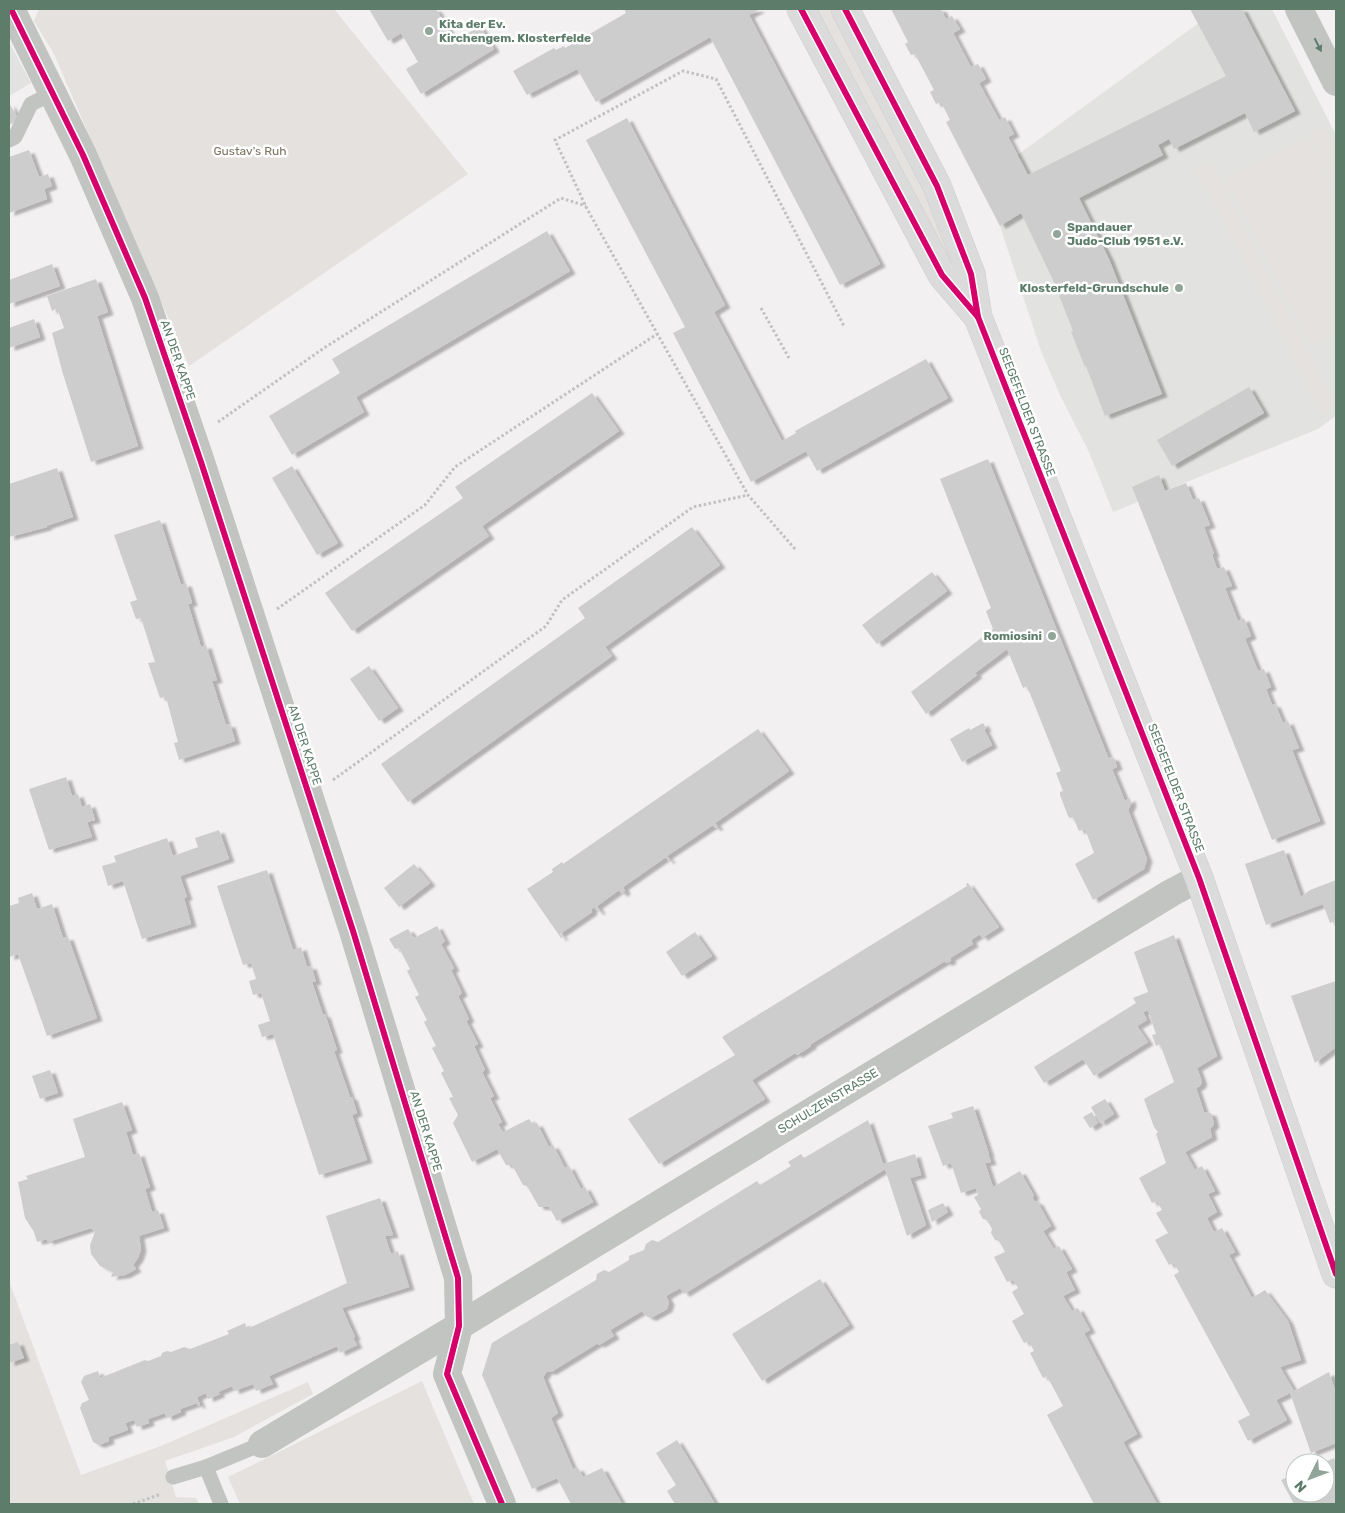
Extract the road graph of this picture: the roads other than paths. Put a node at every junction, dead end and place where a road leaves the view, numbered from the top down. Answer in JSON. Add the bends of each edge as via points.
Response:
{"nodes":[{"id":1,"x":11,"y":9,"type":"edge"},
{"id":2,"x":801,"y":9,"type":"edge"},
{"id":3,"x":845,"y":9,"type":"edge"},
{"id":4,"x":1299,"y":9,"type":"edge"},
{"id":5,"x":1336,"y":82,"type":"edge"},
{"id":6,"x":53,"y":93,"type":"junction"},
{"id":7,"x":9,"y":140,"type":"edge"},
{"id":8,"x":978,"y":317,"type":"junction"},
{"id":9,"x":1199,"y":878,"type":"junction"},
{"id":10,"x":1335,"y":1267,"type":"edge"},
{"id":11,"x":459,"y":1326,"type":"junction"},
{"id":12,"x":262,"y":1444,"type":"joint"},
{"id":13,"x":206,"y":1467,"type":"junction"},
{"id":14,"x":173,"y":1477,"type":"dead end"},
{"id":15,"x":221,"y":1504,"type":"edge"},
{"id":16,"x":502,"y":1504,"type":"edge"}],
"edges":[{"from":1,"to":6,"type":"street","name":"AN DER KAPPE"},
{"from":2,"to":8,"type":"street","name":"SEEGEFELDER STRASSE","via":[[942,275]]},
{"from":3,"to":8,"type":"street","name":"SEEGEFELDER STRASSE","via":[[937,186],[971,274]]},
{"from":4,"to":5,"type":"street","one_way":true},
{"from":6,"to":7,"type":"lane","via":[[32,104],[15,137]]},
{"from":6,"to":11,"type":"street","name":"AN DER KAPPE","via":[[145,298],[193,439],[353,931],[458,1278]]},
{"from":8,"to":9,"type":"street","name":"SEEGEFELDER STRASSE"},
{"from":9,"to":10,"type":"street","name":"SEEGEFELDER STRASSE"},
{"from":9,"to":11,"type":"street","name":"SCHULZENSTRASSE"},
{"from":11,"to":12,"type":"street"},
{"from":11,"to":16,"type":"street","name":"AN DER KAPPE","via":[[447,1374]]},
{"from":12,"to":13,"type":"lane"},
{"from":13,"to":14,"type":"lane"},
{"from":13,"to":15,"type":"lane"}]}
